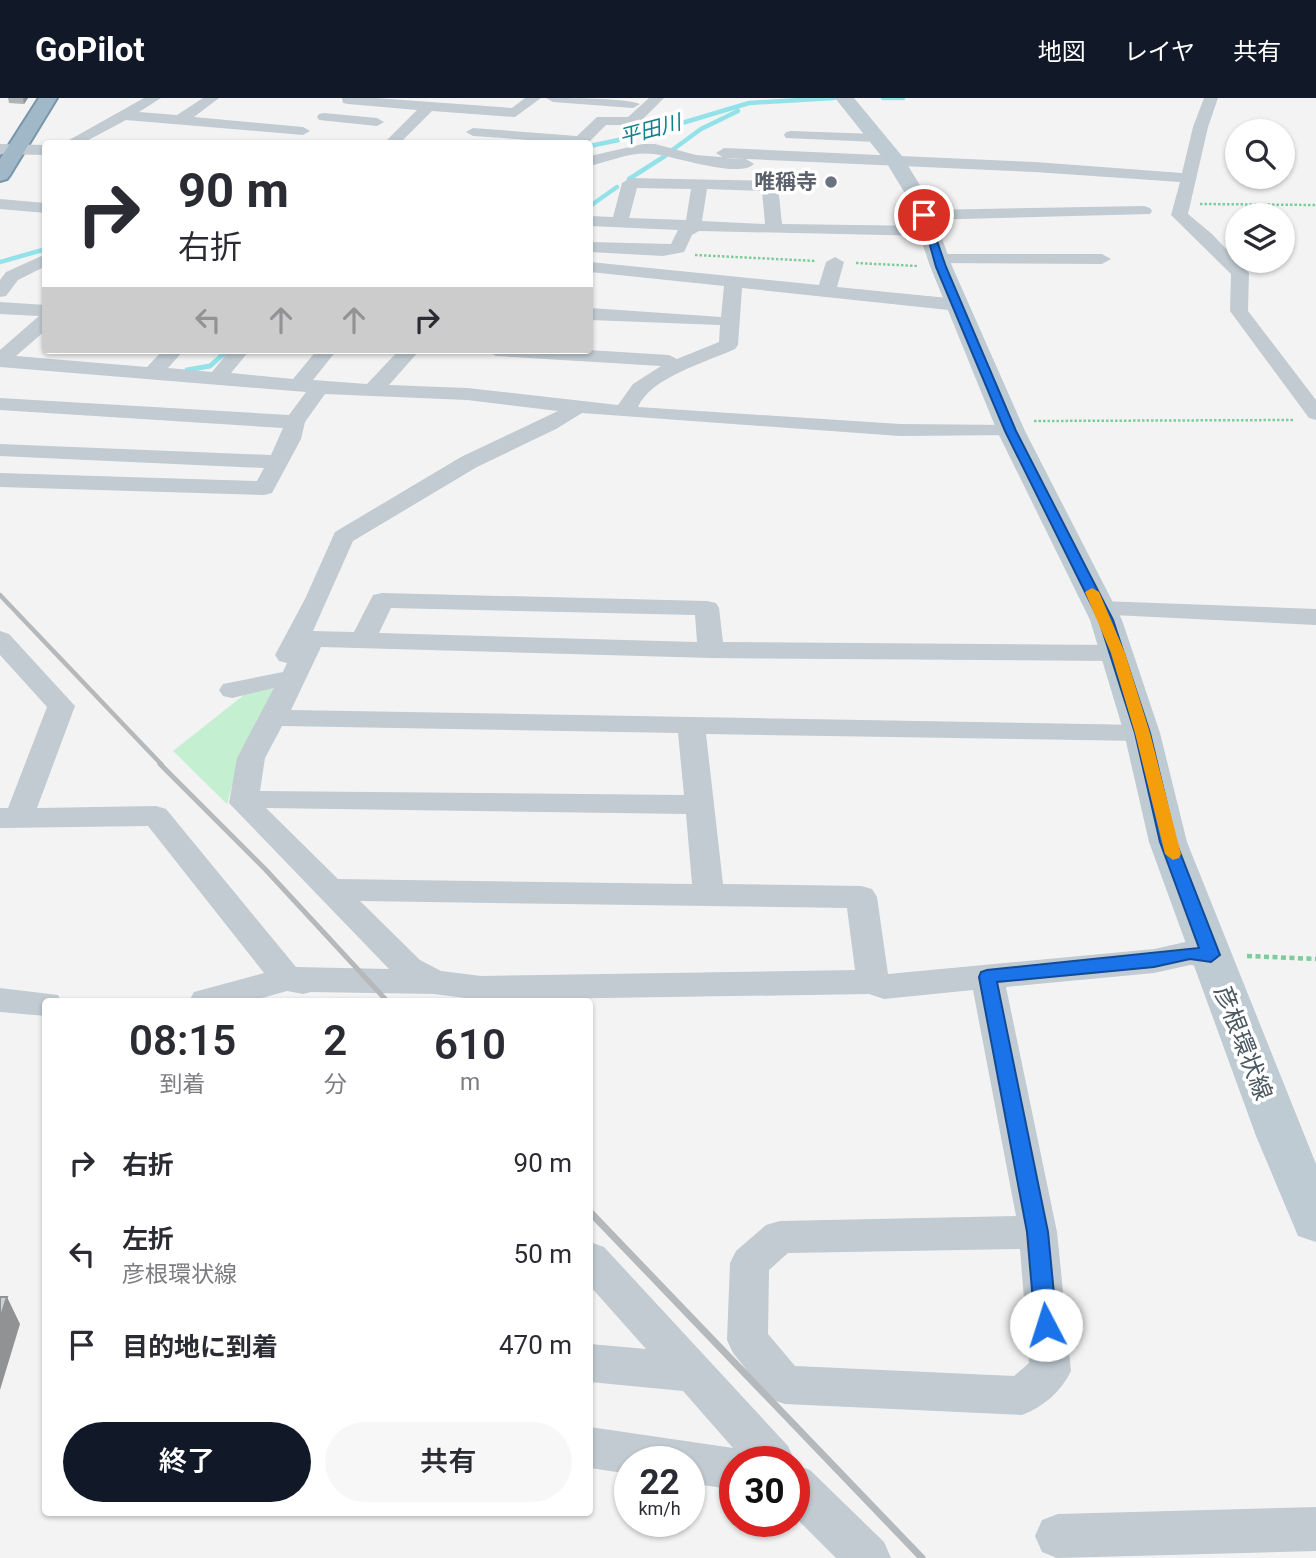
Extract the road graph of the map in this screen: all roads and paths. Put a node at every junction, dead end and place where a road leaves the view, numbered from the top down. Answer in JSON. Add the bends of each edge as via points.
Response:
{"nodes":[{"id":1,"x":48,"y":98,"type":"edge"},
{"id":2,"x":154,"y":98,"type":"edge"},
{"id":3,"x":212,"y":98,"type":"edge"},
{"id":4,"x":534,"y":98,"type":"edge"},
{"id":5,"x":554,"y":98,"type":"edge"},
{"id":6,"x":844,"y":98,"type":"edge"},
{"id":7,"x":1210,"y":98,"type":"edge"},
{"id":8,"x":349,"y":99,"type":"edge"},
{"id":9,"x":653,"y":102,"type":"edge"},
{"id":10,"x":428,"y":107,"type":"junction"},
{"id":11,"x":495,"y":112,"type":"junction"},
{"id":12,"x":515,"y":113,"type":"junction"},
{"id":13,"x":124,"y":115,"type":"junction"},
{"id":14,"x":540,"y":115,"type":"dead end"},
{"id":15,"x":324,"y":117,"type":"junction"},
{"id":16,"x":577,"y":118,"type":"dead end"},
{"id":17,"x":180,"y":120,"type":"junction"},
{"id":18,"x":602,"y":120,"type":"junction"},
{"id":19,"x":409,"y":125,"type":"junction"},
{"id":20,"x":303,"y":131,"type":"junction"},
{"id":21,"x":473,"y":132,"type":"junction"},
{"id":22,"x":792,"y":135,"type":"dead end"},
{"id":23,"x":876,"y":138,"type":"junction"},
{"id":24,"x":77,"y":140,"type":"edge"},
{"id":25,"x":291,"y":140,"type":"edge"},
{"id":26,"x":394,"y":140,"type":"edge"},
{"id":27,"x":465,"y":140,"type":"edge"},
{"id":28,"x":569,"y":140,"type":"edge"},
{"id":29,"x":582,"y":140,"type":"edge"},
{"id":30,"x":8,"y":149,"type":"edge"},
{"id":31,"x":42,"y":150,"type":"edge"},
{"id":32,"x":724,"y":153,"type":"dead end"},
{"id":33,"x":593,"y":160,"type":"edge"},
{"id":34,"x":895,"y":160,"type":"junction"},
{"id":35,"x":0,"y":176,"type":"edge"},
{"id":36,"x":1190,"y":178,"type":"junction"},
{"id":37,"x":700,"y":183,"type":"junction"},
{"id":38,"x":770,"y":186,"type":"junction"},
{"id":39,"x":0,"y":204,"type":"edge"},
{"id":40,"x":1182,"y":204,"type":"junction"},
{"id":41,"x":1316,"y":205,"type":"edge"},
{"id":42,"x":42,"y":208,"type":"edge"},
{"id":43,"x":1144,"y":211,"type":"dead end"},
{"id":44,"x":593,"y":221,"type":"edge"},
{"id":45,"x":620,"y":222,"type":"junction"},
{"id":46,"x":926,"y":223,"type":"junction"},
{"id":47,"x":693,"y":227,"type":"junction"},
{"id":48,"x":774,"y":229,"type":"junction"},
{"id":49,"x":593,"y":247,"type":"edge"},
{"id":50,"x":663,"y":251,"type":"junction"},
{"id":51,"x":1102,"y":259,"type":"dead end"},
{"id":52,"x":42,"y":262,"type":"edge"},
{"id":53,"x":835,"y":262,"type":"junction"},
{"id":54,"x":940,"y":263,"type":"junction"},
{"id":55,"x":593,"y":267,"type":"edge"},
{"id":56,"x":733,"y":282,"type":"junction"},
{"id":57,"x":0,"y":292,"type":"edge"},
{"id":58,"x":826,"y":292,"type":"junction"},
{"id":59,"x":958,"y":305,"type":"junction"},
{"id":60,"x":0,"y":308,"type":"edge"},
{"id":61,"x":42,"y":311,"type":"edge"},
{"id":62,"x":593,"y":314,"type":"edge"},
{"id":63,"x":715,"y":321,"type":"dead end"},
{"id":64,"x":42,"y":324,"type":"edge"},
{"id":65,"x":89,"y":354,"type":"edge"},
{"id":66,"x":170,"y":354,"type":"edge"},
{"id":67,"x":237,"y":354,"type":"edge"},
{"id":68,"x":325,"y":354,"type":"edge"},
{"id":69,"x":406,"y":354,"type":"edge"},
{"id":70,"x":559,"y":354,"type":"edge"},
{"id":71,"x":0,"y":361,"type":"edge"},
{"id":72,"x":669,"y":361,"type":"dead end"},
{"id":73,"x":74,"y":368,"type":"junction"},
{"id":74,"x":152,"y":373,"type":"junction"},
{"id":75,"x":217,"y":378,"type":"junction"},
{"id":76,"x":309,"y":386,"type":"junction"},
{"id":77,"x":372,"y":391,"type":"junction"},
{"id":78,"x":0,"y":404,"type":"edge"},
{"id":79,"x":581,"y":405,"type":"junction"},
{"id":80,"x":101,"y":410,"type":"junction"},
{"id":81,"x":625,"y":412,"type":"junction"},
{"id":82,"x":1310,"y":417,"type":"edge"},
{"id":83,"x":295,"y":422,"type":"junction"},
{"id":84,"x":1010,"y":426,"type":"junction"},
{"id":85,"x":0,"y":450,"type":"edge"},
{"id":86,"x":65,"y":453,"type":"junction"},
{"id":87,"x":278,"y":462,"type":"junction"},
{"id":88,"x":0,"y":480,"type":"edge"},
{"id":89,"x":1101,"y":609,"type":"junction"},
{"id":90,"x":1316,"y":617,"type":"edge"},
{"id":91,"x":0,"y":639,"type":"edge"},
{"id":92,"x":363,"y":640,"type":"junction"},
{"id":93,"x":711,"y":650,"type":"junction"},
{"id":94,"x":1118,"y":653,"type":"junction"},
{"id":95,"x":283,"y":680,"type":"junction"},
{"id":96,"x":232,"y":691,"type":"dead end"},
{"id":97,"x":273,"y":718,"type":"junction"},
{"id":98,"x":691,"y":725,"type":"junction"},
{"id":99,"x":1142,"y":733,"type":"junction"},
{"id":100,"x":244,"y":803,"type":"junction"},
{"id":101,"x":699,"y":805,"type":"junction"},
{"id":102,"x":9,"y":818,"type":"edge"},
{"id":103,"x":329,"y":890,"type":"junction"},
{"id":104,"x":709,"y":894,"type":"junction"},
{"id":105,"x":1211,"y":955,"type":"junction"},
{"id":106,"x":1316,"y":959,"type":"edge"},
{"id":107,"x":987,"y":977,"type":"junction"},
{"id":108,"x":286,"y":979,"type":"junction"},
{"id":109,"x":434,"y":982,"type":"junction"},
{"id":110,"x":873,"y":982,"type":"junction"},
{"id":111,"x":217,"y":998,"type":"edge"},
{"id":112,"x":339,"y":998,"type":"edge"},
{"id":113,"x":0,"y":1000,"type":"edge"},
{"id":114,"x":42,"y":1004,"type":"edge"},
{"id":115,"x":1316,"y":1222,"type":"edge"},
{"id":116,"x":1038,"y":1232,"type":"junction"},
{"id":117,"x":593,"y":1262,"type":"edge"},
{"id":118,"x":593,"y":1363,"type":"edge"},
{"id":119,"x":693,"y":1373,"type":"junction"},
{"id":120,"x":759,"y":1446,"type":"edge"},
{"id":121,"x":593,"y":1448,"type":"edge"},
{"id":122,"x":614,"y":1451,"type":"edge"},
{"id":123,"x":810,"y":1501,"type":"edge"},
{"id":124,"x":1316,"y":1530,"type":"edge"},
{"id":125,"x":1058,"y":1536,"type":"dead end"},
{"id":126,"x":868,"y":1558,"type":"edge"}],
"edges":[{"from":1,"to":30,"type":"highway"},
{"from":2,"to":13,"type":"street"},
{"from":3,"to":17,"type":"street"},
{"from":4,"to":12,"type":"street"},
{"from":5,"to":9,"type":"street"},
{"from":6,"to":23,"type":"main road","name":"彦根環状線"},
{"from":7,"to":36,"type":"street","via":[[1197,133]]},
{"from":8,"to":10,"type":"street"},
{"from":8,"to":15,"type":"street"},
{"from":9,"to":18,"type":"street","via":[[632,122]]},
{"from":10,"to":11,"type":"street"},
{"from":10,"to":19,"type":"street"},
{"from":11,"to":12,"type":"street"},
{"from":11,"to":21,"type":"street"},
{"from":12,"to":14,"type":"street"},
{"from":13,"to":17,"type":"street"},
{"from":13,"to":24,"type":"street"},
{"from":15,"to":19,"type":"street"},
{"from":15,"to":20,"type":"street"},
{"from":16,"to":18,"type":"street"},
{"from":17,"to":20,"type":"street"},
{"from":18,"to":29,"type":"street"},
{"from":19,"to":26,"type":"street"},
{"from":20,"to":25,"type":"street"},
{"from":21,"to":27,"type":"street"},
{"from":21,"to":28,"type":"street"},
{"from":22,"to":23,"type":"street"},
{"from":23,"to":34,"type":"main road","name":"彦根環状線"},
{"from":30,"to":31,"type":"street"},
{"from":30,"to":35,"type":"highway"},
{"from":32,"to":34,"type":"street"},
{"from":33,"to":38,"type":"street","via":[[655,149],[703,162],[762,164],[768,167]]},
{"from":34,"to":36,"type":"street"},
{"from":34,"to":46,"type":"main road","name":"彦根環状線"},
{"from":36,"to":40,"type":"street"},
{"from":37,"to":38,"type":"street"},
{"from":37,"to":45,"type":"street","via":[[624,182]]},
{"from":37,"to":47,"type":"street"},
{"from":38,"to":48,"type":"street"},
{"from":39,"to":42,"type":"street"},
{"from":40,"to":41,"type":"path"},
{"from":40,"to":82,"type":"street","via":[[1179,215],[1240,273],[1239,311]]},
{"from":43,"to":46,"type":"street"},
{"from":44,"to":45,"type":"street"},
{"from":45,"to":47,"type":"street"},
{"from":46,"to":48,"type":"street"},
{"from":46,"to":54,"type":"main road","name":"彦根環状線"},
{"from":47,"to":48,"type":"street"},
{"from":47,"to":50,"type":"street","via":[[685,232],[678,248]]},
{"from":49,"to":50,"type":"street"},
{"from":50,"to":53,"type":"path"},
{"from":51,"to":54,"type":"street"},
{"from":52,"to":57,"type":"street","via":[[12,276]]},
{"from":53,"to":54,"type":"path"},
{"from":53,"to":58,"type":"street"},
{"from":54,"to":59,"type":"main road","name":"彦根環状線"},
{"from":55,"to":56,"type":"street"},
{"from":56,"to":58,"type":"street"},
{"from":56,"to":81,"type":"street","via":[[728,345],[658,374],[628,401]]},
{"from":58,"to":59,"type":"street"},
{"from":59,"to":84,"type":"main road","name":"彦根環状線"},
{"from":60,"to":61,"type":"street"},
{"from":62,"to":63,"type":"street"},
{"from":64,"to":71,"type":"street"},
{"from":65,"to":73,"type":"street"},
{"from":66,"to":74,"type":"street"},
{"from":67,"to":75,"type":"street"},
{"from":68,"to":76,"type":"street"},
{"from":69,"to":77,"type":"street"},
{"from":70,"to":72,"type":"street"},
{"from":71,"to":73,"type":"street"},
{"from":73,"to":74,"type":"street"},
{"from":74,"to":75,"type":"street"},
{"from":75,"to":76,"type":"street"},
{"from":76,"to":77,"type":"street"},
{"from":76,"to":83,"type":"street"},
{"from":77,"to":79,"type":"street"},
{"from":78,"to":80,"type":"street"},
{"from":79,"to":81,"type":"street"},
{"from":79,"to":95,"type":"street","via":[[468,462],[343,537]]},
{"from":80,"to":83,"type":"street"},
{"from":80,"to":86,"type":"street"},
{"from":81,"to":84,"type":"street","via":[[900,430]]},
{"from":82,"to":84,"type":"path"},
{"from":83,"to":87,"type":"street"},
{"from":84,"to":89,"type":"main road","name":"彦根環状線"},
{"from":85,"to":86,"type":"street"},
{"from":86,"to":87,"type":"street"},
{"from":87,"to":88,"type":"street","via":[[264,488]]},
{"from":89,"to":90,"type":"street"},
{"from":89,"to":94,"type":"main road","name":"彦根環状線"},
{"from":91,"to":102,"type":"street","via":[[61,706]]},
{"from":92,"to":93,"type":"street"},
{"from":92,"to":93,"type":"street","via":[[382,600],[707,608]]},
{"from":92,"to":95,"type":"street","via":[[312,639]]},
{"from":93,"to":94,"type":"street"},
{"from":94,"to":99,"type":"main road","name":"彦根環状線"},
{"from":95,"to":96,"type":"street"},
{"from":95,"to":97,"type":"street"},
{"from":97,"to":98,"type":"street"},
{"from":97,"to":100,"type":"street","via":[[251,758]]},
{"from":98,"to":99,"type":"street"},
{"from":98,"to":101,"type":"street"},
{"from":99,"to":105,"type":"main road","name":"彦根環状線","via":[[1168,842]]},
{"from":100,"to":101,"type":"street","via":[[265,799]]},
{"from":100,"to":103,"type":"street"},
{"from":101,"to":104,"type":"street"},
{"from":102,"to":108,"type":"street","via":[[156,816]]},
{"from":103,"to":104,"type":"street"},
{"from":103,"to":109,"type":"street","via":[[408,968]]},
{"from":104,"to":110,"type":"street","via":[[861,897]]},
{"from":105,"to":106,"type":"path"},
{"from":105,"to":107,"type":"street","via":[[1190,953],[1154,961]]},
{"from":105,"to":115,"type":"main road","name":"彦根環状線"},
{"from":107,"to":110,"type":"street","via":[[884,987]]},
{"from":107,"to":116,"type":"street"},
{"from":108,"to":109,"type":"street"},
{"from":108,"to":111,"type":"street"},
{"from":108,"to":112,"type":"street","via":[[328,986]]},
{"from":109,"to":110,"type":"street","via":[[481,988]]},
{"from":113,"to":114,"type":"street"},
{"from":116,"to":116,"type":"street","via":[[1051,1371],[1022,1396],[785,1385],[747,1340],[750,1263],[780,1237]]},
{"from":117,"to":119,"type":"street"},
{"from":118,"to":119,"type":"street"},
{"from":119,"to":120,"type":"street"},
{"from":121,"to":122,"type":"street"},
{"from":123,"to":126,"type":"street"},
{"from":124,"to":125,"type":"street"}]}
